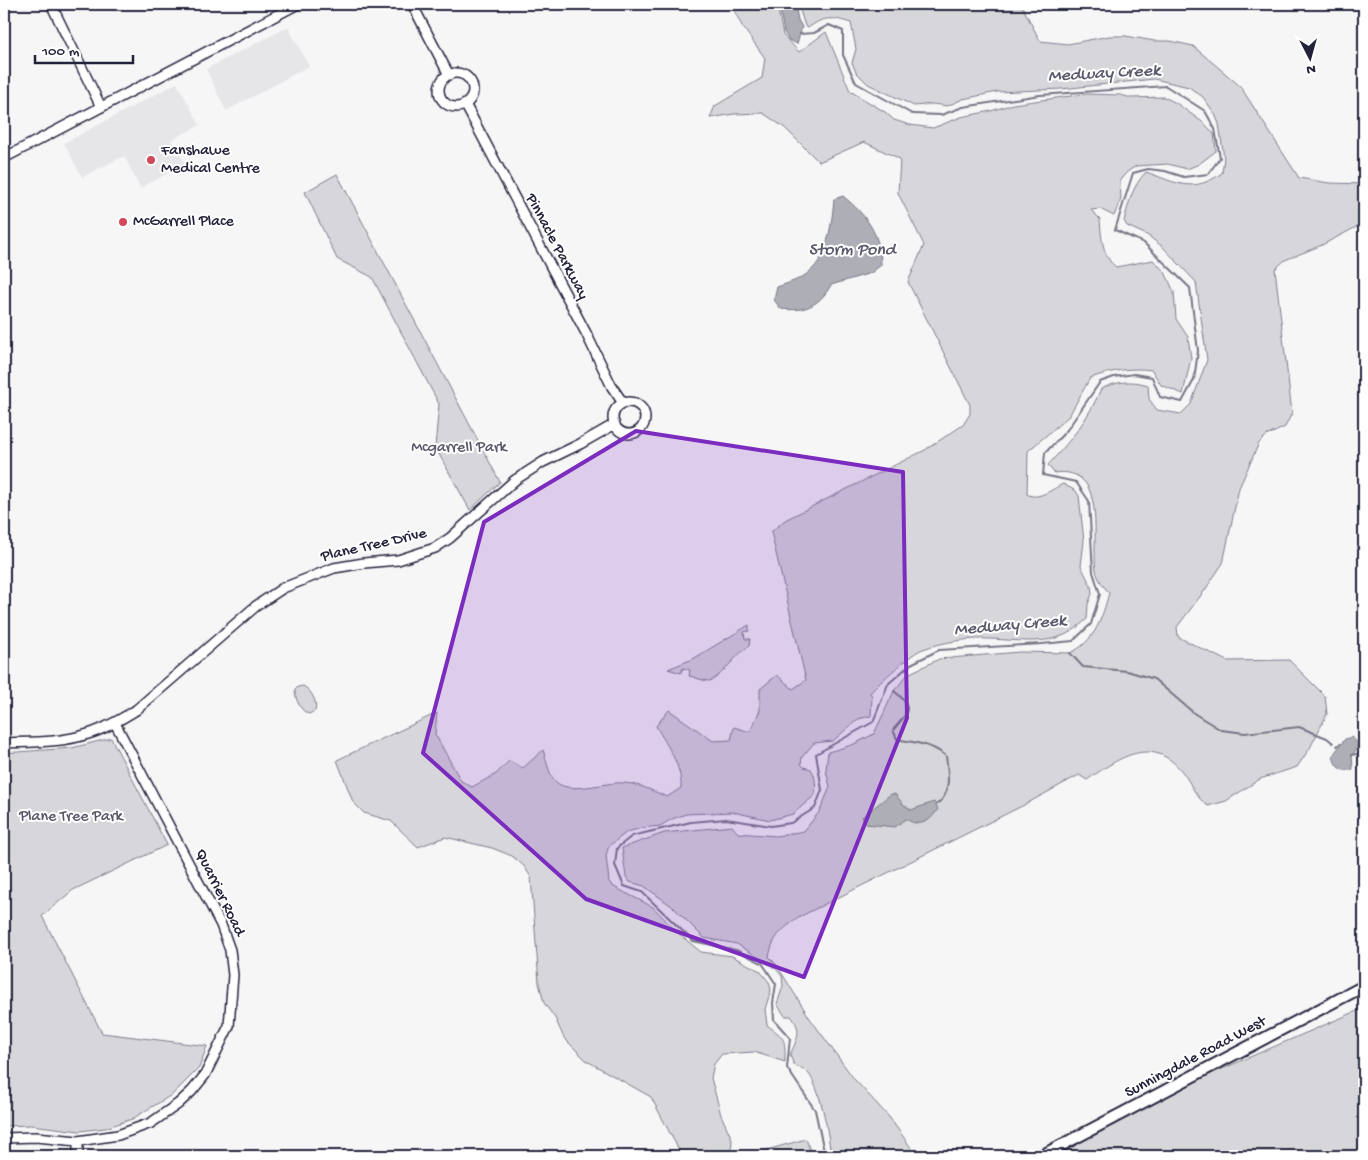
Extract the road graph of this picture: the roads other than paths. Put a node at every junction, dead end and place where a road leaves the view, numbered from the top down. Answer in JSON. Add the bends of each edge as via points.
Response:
{"nodes":[{"id":1,"x":50,"y":4,"type":"edge"},
{"id":2,"x":298,"y":4,"type":"edge"},
{"id":3,"x":412,"y":4,"type":"edge"},
{"id":4,"x":449,"y":75,"type":"junction"},
{"id":5,"x":464,"y":104,"type":"junction"},
{"id":6,"x":101,"y":107,"type":"junction"},
{"id":7,"x":4,"y":158,"type":"edge"},
{"id":8,"x":623,"y":403,"type":"junction"},
{"id":9,"x":614,"y":424,"type":"junction"},
{"id":10,"x":115,"y":722,"type":"junction"},
{"id":11,"x":4,"y":743,"type":"edge"},
{"id":12,"x":1364,"y":986,"type":"edge"},
{"id":13,"x":4,"y":1138,"type":"edge"},
{"id":14,"x":78,"y":1141,"type":"junction"},
{"id":15,"x":78,"y":1156,"type":"edge"},
{"id":16,"x":1041,"y":1156,"type":"edge"}],
"edges":[{"from":1,"to":6,"type":"street"},
{"from":2,"to":6,"type":"street"},
{"from":3,"to":4,"type":"street"},
{"from":4,"to":5,"type":"street","via":[[462,74],[471,82],[472,95]]},
{"from":4,"to":5,"type":"street","via":[[440,84],[442,99],[453,106]]},
{"from":5,"to":8,"type":"street","name":"Pinnacle Parkway"},
{"from":6,"to":7,"type":"street"},
{"from":8,"to":9,"type":"street","via":[[615,409]]},
{"from":8,"to":9,"type":"street","via":[[641,406],[645,415],[644,425],[636,432],[626,433]]},
{"from":9,"to":10,"type":"street","name":"Plane Tree Drive","via":[[515,480],[435,548],[398,560],[334,568],[283,588],[256,606],[136,710]]},
{"from":10,"to":11,"type":"street","name":"Plane Tree Drive","via":[[88,734],[57,740]]},
{"from":10,"to":14,"type":"street","name":"Quarrier Road","via":[[221,925],[230,950],[232,999],[229,1026],[215,1056],[205,1075],[178,1104],[152,1123],[108,1138]]},
{"from":12,"to":16,"type":"main road","name":"Sunningdale Road West"},
{"from":13,"to":14,"type":"street","name":"Quarrier Road"},
{"from":14,"to":15,"type":"street"}]}
